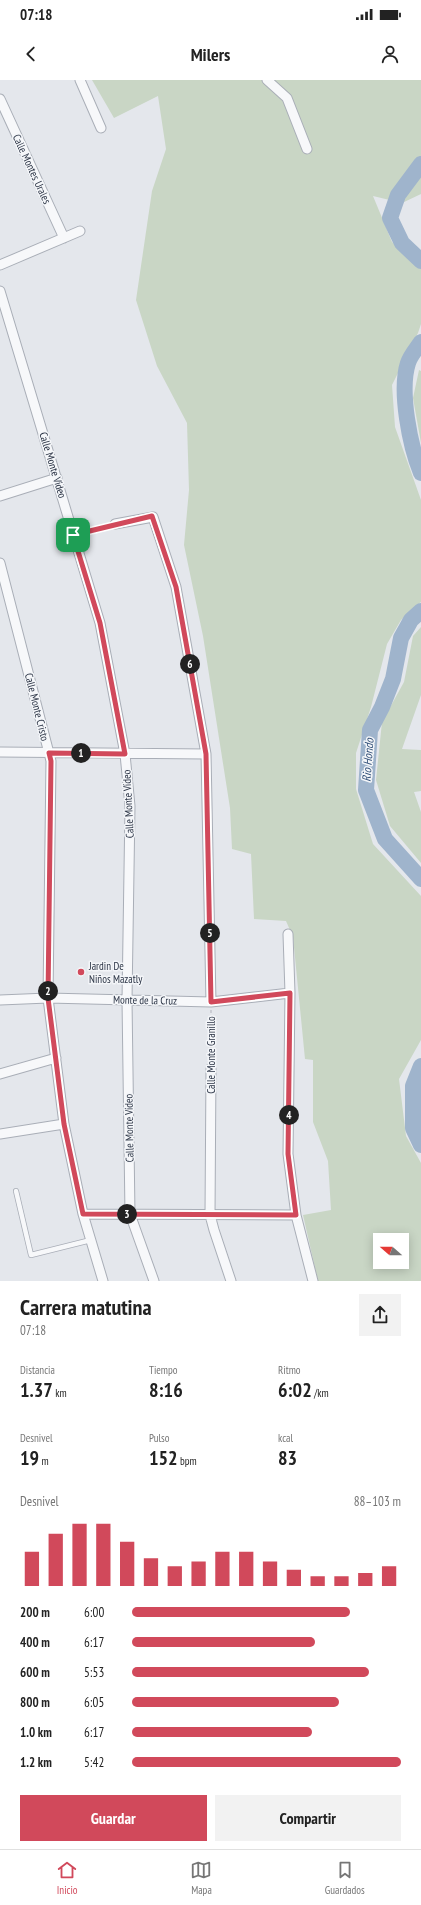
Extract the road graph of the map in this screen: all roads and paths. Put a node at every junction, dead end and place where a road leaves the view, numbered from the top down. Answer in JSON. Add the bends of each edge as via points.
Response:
{"nodes":[{"id":1,"x":80,"y":80,"type":"edge"},
{"id":2,"x":267,"y":80,"type":"edge"},
{"id":3,"x":0,"y":99,"type":"edge"},
{"id":4,"x":101,"y":128,"type":"dead end"},
{"id":5,"x":308,"y":149,"type":"dead end"},
{"id":6,"x":80,"y":231,"type":"dead end"},
{"id":7,"x":64,"y":238,"type":"junction"},
{"id":8,"x":0,"y":265,"type":"edge"},
{"id":9,"x":0,"y":291,"type":"edge"},
{"id":10,"x":57,"y":478,"type":"junction"},
{"id":11,"x":0,"y":496,"type":"edge"},
{"id":12,"x":116,"y":524,"type":"joint"},
{"id":13,"x":73,"y":535,"type":"junction"},
{"id":14,"x":0,"y":562,"type":"edge"},
{"id":15,"x":0,"y":752,"type":"edge"},
{"id":16,"x":49,"y":753,"type":"junction"},
{"id":17,"x":125,"y":754,"type":"junction"},
{"id":18,"x":206,"y":754,"type":"junction"},
{"id":19,"x":288,"y":934,"type":"dead end"},
{"id":20,"x":290,"y":993,"type":"junction"},
{"id":21,"x":48,"y":998,"type":"junction"},
{"id":22,"x":0,"y":1000,"type":"edge"},
{"id":23,"x":127,"y":1000,"type":"junction"},
{"id":24,"x":211,"y":1002,"type":"junction"},
{"id":25,"x":56,"y":1058,"type":"junction"},
{"id":26,"x":211,"y":1068,"type":"joint"},
{"id":27,"x":0,"y":1074,"type":"edge"},
{"id":28,"x":64,"y":1124,"type":"junction"},
{"id":29,"x":0,"y":1134,"type":"edge"},
{"id":30,"x":16,"y":1191,"type":"dead end"},
{"id":31,"x":83,"y":1214,"type":"junction"},
{"id":32,"x":130,"y":1214,"type":"junction"},
{"id":33,"x":296,"y":1215,"type":"junction"},
{"id":34,"x":210,"y":1216,"type":"junction"},
{"id":35,"x":91,"y":1240,"type":"junction"},
{"id":36,"x":103,"y":1281,"type":"edge"},
{"id":37,"x":154,"y":1281,"type":"edge"},
{"id":38,"x":231,"y":1281,"type":"edge"},
{"id":39,"x":313,"y":1281,"type":"edge"}],
"edges":[{"from":1,"to":4,"type":"street"},
{"from":2,"to":5,"type":"street","via":[[287,98]]},
{"from":3,"to":7,"type":"street","name":"Calle Montes Urales"},
{"from":6,"to":7,"type":"street"},
{"from":7,"to":8,"type":"street"},
{"from":9,"to":10,"type":"street","name":"Calle Monte Vídeo"},
{"from":10,"to":11,"type":"street"},
{"from":10,"to":13,"type":"street","name":"Calle Monte Vídeo"},
{"from":12,"to":13,"type":"path"},
{"from":12,"to":18,"type":"street","name":"Calle Monte Granillo","via":[[153,517],[176,587]]},
{"from":13,"to":17,"type":"street","name":"Calle Monte Vídeo","via":[[100,623]]},
{"from":14,"to":16,"type":"street","name":"Calle Monte Cristo"},
{"from":15,"to":16,"type":"street"},
{"from":16,"to":17,"type":"street"},
{"from":16,"to":21,"type":"street","name":"Calle Monte Cristo","via":[[51,761]]},
{"from":17,"to":18,"type":"street"},
{"from":17,"to":23,"type":"street","name":"Calle Monte Vídeo","via":[[130,806]]},
{"from":18,"to":24,"type":"street","name":"Calle Monte Granillo"},
{"from":19,"to":20,"type":"street"},
{"from":20,"to":24,"type":"street","name":"Monte de la Cruz"},
{"from":20,"to":33,"type":"street","via":[[288,1154]]},
{"from":21,"to":22,"type":"street","name":"Monte de la Cruz"},
{"from":21,"to":23,"type":"street","name":"Monte de la Cruz"},
{"from":21,"to":25,"type":"street","name":"Calle Monte Cristo"},
{"from":23,"to":24,"type":"street","name":"Monte de la Cruz"},
{"from":23,"to":32,"type":"street","name":"Calle Monte Vídeo"},
{"from":24,"to":26,"type":"path","name":"Calle Monte Granillo"},
{"from":25,"to":27,"type":"street"},
{"from":25,"to":28,"type":"street","name":"Calle Monte Cristo"},
{"from":26,"to":34,"type":"street","name":"Calle Monte Granillo"},
{"from":28,"to":29,"type":"street"},
{"from":28,"to":31,"type":"street","name":"Calle Monte Cristo"},
{"from":30,"to":35,"type":"lane","via":[[32,1255]]},
{"from":31,"to":32,"type":"street"},
{"from":31,"to":35,"type":"street","name":"Calle Monte Cristo"},
{"from":32,"to":34,"type":"street"},
{"from":32,"to":37,"type":"street","name":"Calle Monte Vídeo"},
{"from":33,"to":34,"type":"street"},
{"from":33,"to":39,"type":"street"},
{"from":34,"to":38,"type":"street","name":"Calle Monte Granillo"},
{"from":35,"to":36,"type":"street","name":"Calle Monte Cristo"}]}
